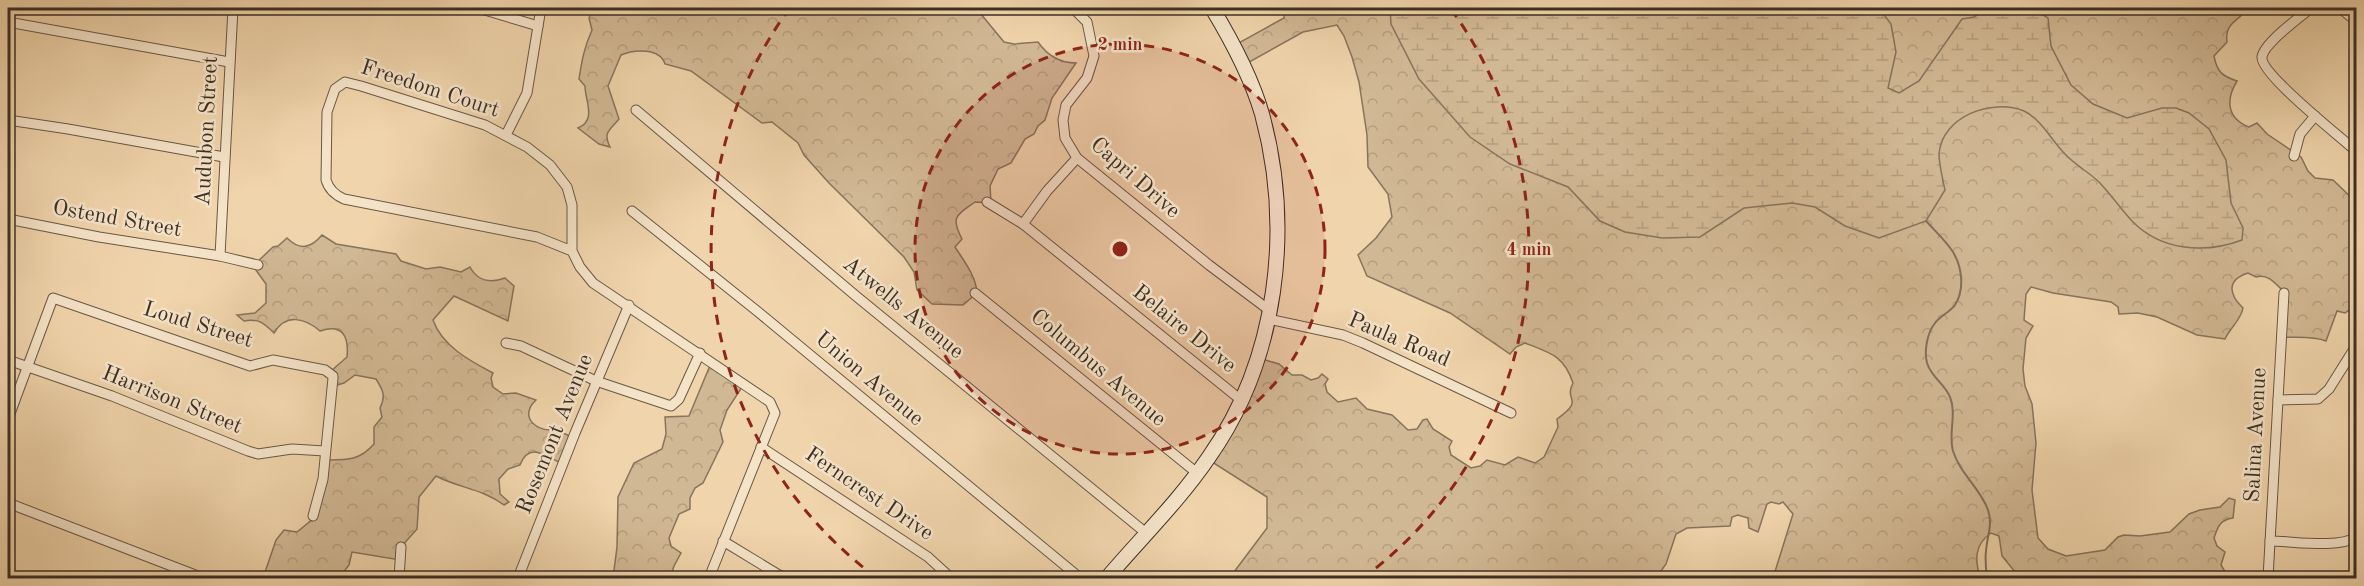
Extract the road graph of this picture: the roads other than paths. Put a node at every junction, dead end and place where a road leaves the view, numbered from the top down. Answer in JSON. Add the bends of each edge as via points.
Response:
{"nodes":[{"id":1,"x":233,"y":8,"type":"edge"},
{"id":2,"x":478,"y":8,"type":"edge"},
{"id":3,"x":541,"y":8,"type":"edge"},
{"id":4,"x":1072,"y":8,"type":"edge"},
{"id":5,"x":1212,"y":8,"type":"edge"},
{"id":6,"x":2311,"y":8,"type":"edge"},
{"id":7,"x":2340,"y":8,"type":"edge"},
{"id":8,"x":2356,"y":21,"type":"edge"},
{"id":9,"x":8,"y":22,"type":"edge"},
{"id":10,"x":538,"y":26,"type":"junction"},
{"id":11,"x":229,"y":62,"type":"junction"},
{"id":12,"x":636,"y":110,"type":"dead end"},
{"id":13,"x":2315,"y":116,"type":"junction"},
{"id":14,"x":8,"y":120,"type":"edge"},
{"id":15,"x":506,"y":135,"type":"junction"},
{"id":16,"x":2356,"y":151,"type":"edge"},
{"id":17,"x":2294,"y":156,"type":"dead end"},
{"id":18,"x":224,"y":157,"type":"junction"},
{"id":19,"x":1077,"y":158,"type":"junction"},
{"id":20,"x":987,"y":202,"type":"dead end"},
{"id":21,"x":632,"y":211,"type":"dead end"},
{"id":22,"x":8,"y":219,"type":"edge"},
{"id":23,"x":1023,"y":224,"type":"junction"},
{"id":24,"x":572,"y":251,"type":"junction"},
{"id":25,"x":220,"y":255,"type":"junction"},
{"id":26,"x":258,"y":265,"type":"dead end"},
{"id":27,"x":975,"y":293,"type":"dead end"},
{"id":28,"x":2284,"y":293,"type":"dead end"},
{"id":29,"x":629,"y":305,"type":"junction"},
{"id":30,"x":1269,"y":314,"type":"junction"},
{"id":31,"x":506,"y":344,"type":"dead end"},
{"id":32,"x":2356,"y":346,"type":"edge"},
{"id":33,"x":700,"y":353,"type":"junction"},
{"id":34,"x":8,"y":360,"type":"edge"},
{"id":35,"x":26,"y":366,"type":"junction"},
{"id":36,"x":596,"y":381,"type":"junction"},
{"id":37,"x":1241,"y":400,"type":"junction"},
{"id":38,"x":2278,"y":400,"type":"junction"},
{"id":39,"x":1511,"y":413,"type":"dead end"},
{"id":40,"x":8,"y":419,"type":"edge"},
{"id":41,"x":761,"y":447,"type":"junction"},
{"id":42,"x":325,"y":451,"type":"junction"},
{"id":43,"x":1197,"y":473,"type":"junction"},
{"id":44,"x":8,"y":503,"type":"edge"},
{"id":45,"x":314,"y":516,"type":"dead end"},
{"id":46,"x":1146,"y":533,"type":"junction"},
{"id":47,"x":2356,"y":537,"type":"edge"},
{"id":48,"x":723,"y":541,"type":"junction"},
{"id":49,"x":2270,"y":541,"type":"junction"},
{"id":50,"x":401,"y":547,"type":"dead end"},
{"id":51,"x":203,"y":579,"type":"edge"},
{"id":52,"x":399,"y":579,"type":"edge"},
{"id":53,"x":518,"y":579,"type":"edge"},
{"id":54,"x":709,"y":579,"type":"edge"},
{"id":55,"x":784,"y":579,"type":"edge"},
{"id":56,"x":951,"y":579,"type":"edge"},
{"id":57,"x":1080,"y":579,"type":"edge"},
{"id":58,"x":1107,"y":579,"type":"edge"},
{"id":59,"x":2268,"y":579,"type":"edge"}],
"edges":[{"from":1,"to":11,"type":"street","name":"Audubon Street"},
{"from":2,"to":10,"type":"street"},
{"from":3,"to":10,"type":"street"},
{"from":4,"to":19,"type":"street","name":"Capri Drive","via":[[1087,22],[1094,56],[1087,78],[1066,105],[1063,120],[1065,138]]},
{"from":5,"to":30,"type":"main road","via":[[1253,88],[1272,160],[1278,219]]},
{"from":6,"to":13,"type":"street","via":[[2280,34],[2262,56],[2270,74]]},
{"from":7,"to":8,"type":"street"},
{"from":9,"to":11,"type":"street"},
{"from":10,"to":15,"type":"street","via":[[527,93]]},
{"from":11,"to":18,"type":"street","name":"Audubon Street"},
{"from":12,"to":46,"type":"street","name":"Atwells Avenue"},
{"from":13,"to":16,"type":"street"},
{"from":13,"to":17,"type":"street","via":[[2300,134]]},
{"from":14,"to":18,"type":"street"},
{"from":15,"to":24,"type":"street","name":"Freedom Court","via":[[537,154],[562,179],[574,214]]},
{"from":15,"to":24,"type":"street","name":"Freedom Court","via":[[471,119],[345,82],[335,89],[327,112],[326,180],[335,195],[344,199],[537,237]]},
{"from":18,"to":25,"type":"street","name":"Audubon Street"},
{"from":19,"to":23,"type":"street"},
{"from":19,"to":30,"type":"street","name":"Capri Drive"},
{"from":20,"to":23,"type":"street","name":"Belaire Drive"},
{"from":21,"to":57,"type":"street","name":"Union Avenue"},
{"from":22,"to":25,"type":"street","name":"Ostend Street"},
{"from":23,"to":37,"type":"street","name":"Belaire Drive"},
{"from":24,"to":29,"type":"street","via":[[593,283]]},
{"from":25,"to":26,"type":"street","name":"Ostend Street"},
{"from":27,"to":43,"type":"street","name":"Columbus Avenue"},
{"from":28,"to":38,"type":"street","name":"Salina Avenue"},
{"from":29,"to":33,"type":"street"},
{"from":29,"to":36,"type":"street","name":"Rosemont Avenue"},
{"from":30,"to":37,"type":"main road"},
{"from":30,"to":39,"type":"street","name":"Paula Road","via":[[1363,343]]},
{"from":31,"to":36,"type":"street","via":[[521,346]]},
{"from":32,"to":38,"type":"street","via":[[2329,389],[2318,399]]},
{"from":33,"to":36,"type":"street","via":[[679,399],[671,406]]},
{"from":33,"to":41,"type":"street","via":[[773,407],[775,413]]},
{"from":34,"to":35,"type":"street","name":"Harrison Street"},
{"from":35,"to":40,"type":"street"},
{"from":35,"to":42,"type":"street","name":"Harrison Street","via":[[112,396],[248,452]]},
{"from":35,"to":42,"type":"street","name":"Loud Street","via":[[53,298],[250,366],[273,360],[324,370],[333,376]]},
{"from":36,"to":53,"type":"street","name":"Rosemont Avenue"},
{"from":37,"to":43,"type":"main road","via":[[1225,433]]},
{"from":38,"to":49,"type":"street","name":"Salina Avenue"},
{"from":41,"to":48,"type":"street"},
{"from":41,"to":56,"type":"street","name":"Ferncrest Drive","via":[[928,557]]},
{"from":42,"to":45,"type":"street"},
{"from":43,"to":46,"type":"main road"},
{"from":44,"to":51,"type":"street"},
{"from":46,"to":58,"type":"main road"},
{"from":47,"to":49,"type":"street","via":[[2328,544]]},
{"from":48,"to":54,"type":"street"},
{"from":48,"to":55,"type":"street"},
{"from":49,"to":59,"type":"street","name":"Salina Avenue"},
{"from":50,"to":52,"type":"street"}]}
